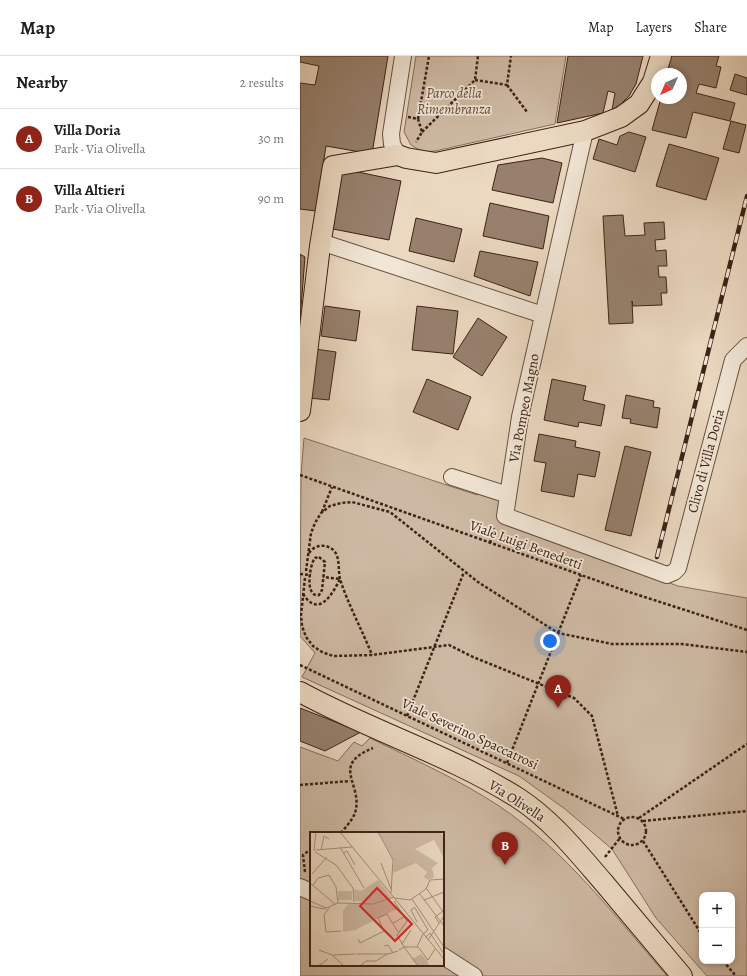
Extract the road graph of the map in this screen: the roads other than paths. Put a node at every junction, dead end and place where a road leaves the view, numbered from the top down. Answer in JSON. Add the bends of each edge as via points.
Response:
{"nodes":[{"id":1,"x":403,"y":56,"type":"edge"},
{"id":2,"x":661,"y":56,"type":"edge"},
{"id":3,"x":585,"y":131,"type":"junction"},
{"id":4,"x":402,"y":156,"type":"junction"},
{"id":5,"x":321,"y":242,"type":"junction"},
{"id":6,"x":543,"y":315,"type":"junction"},
{"id":7,"x":747,"y":346,"type":"edge"},
{"id":8,"x":300,"y":411,"type":"edge"},
{"id":9,"x":452,"y":476,"type":"dead end"},
{"id":10,"x":508,"y":495,"type":"junction"},
{"id":11,"x":668,"y":575,"type":"joint"},
{"id":12,"x":300,"y":692,"type":"edge"},
{"id":13,"x":303,"y":880,"type":"edge"},
{"id":14,"x":310,"y":890,"type":"edge"},
{"id":15,"x":444,"y":957,"type":"edge"},
{"id":16,"x":474,"y":976,"type":"edge"},
{"id":17,"x":682,"y":976,"type":"edge"}],
"edges":[{"from":1,"to":4,"type":"street","via":[[391,134],[392,144]]},
{"from":2,"to":3,"type":"main road","via":[[653,82],[639,104],[620,117]]},
{"from":3,"to":4,"type":"main road","via":[[436,163]]},
{"from":3,"to":6,"type":"street","name":"Via Pompeo Magno"},
{"from":4,"to":5,"type":"main road","via":[[333,166]]},
{"from":5,"to":6,"type":"street"},
{"from":5,"to":8,"type":"main road"},
{"from":6,"to":10,"type":"street","name":"Via Pompeo Magno","via":[[520,417]]},
{"from":7,"to":11,"type":"street","name":"Clivo di Villa Doria","via":[[733,360],[678,568]]},
{"from":9,"to":10,"type":"street"},
{"from":10,"to":11,"type":"street","name":"Via Pompeo Magno","via":[[505,516]]},
{"from":12,"to":17,"type":"main road","name":"Via Olivella","via":[[472,772],[519,799],[549,822],[573,847]]},
{"from":13,"to":14,"type":"street"},
{"from":15,"to":16,"type":"street"}]}
